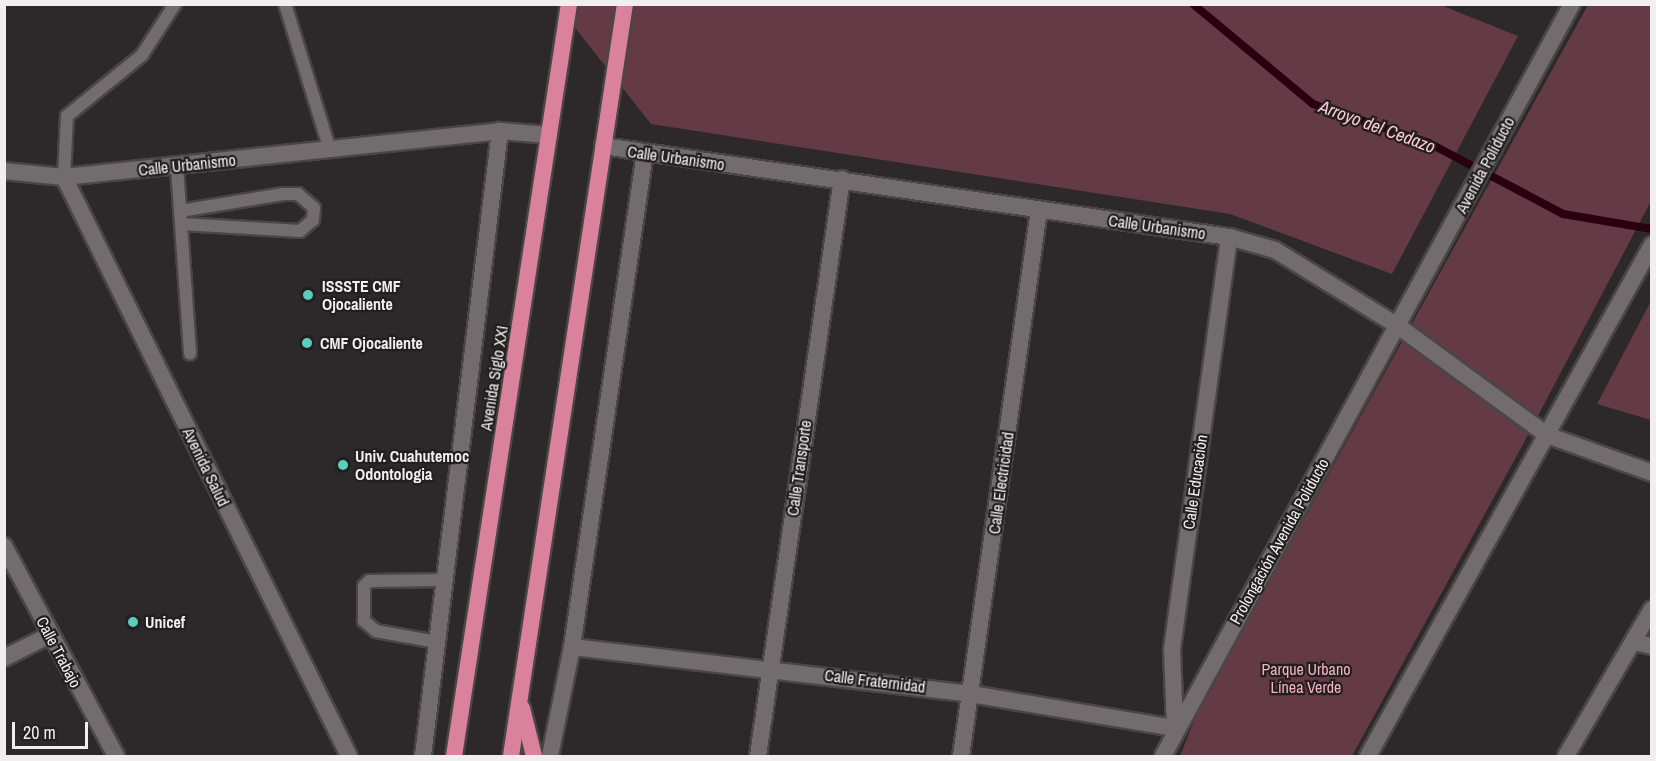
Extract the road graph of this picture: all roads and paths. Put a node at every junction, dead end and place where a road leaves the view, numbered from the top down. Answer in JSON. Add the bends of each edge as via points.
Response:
{"nodes":[{"id":1,"x":175,"y":4,"type":"edge"},
{"id":2,"x":285,"y":4,"type":"edge"},
{"id":3,"x":569,"y":4,"type":"edge"},
{"id":4,"x":625,"y":4,"type":"edge"},
{"id":5,"x":1572,"y":4,"type":"edge"},
{"id":6,"x":500,"y":131,"type":"junction"},
{"id":7,"x":549,"y":135,"type":"junction"},
{"id":8,"x":603,"y":146,"type":"junction"},
{"id":9,"x":330,"y":150,"type":"junction"},
{"id":10,"x":645,"y":155,"type":"junction"},
{"id":11,"x":177,"y":167,"type":"junction"},
{"id":12,"x":4,"y":171,"type":"edge"},
{"id":13,"x":64,"y":177,"type":"junction"},
{"id":14,"x":842,"y":179,"type":"junction"},
{"id":15,"x":1039,"y":210,"type":"junction"},
{"id":16,"x":180,"y":211,"type":"junction"},
{"id":17,"x":181,"y":224,"type":"junction"},
{"id":18,"x":1229,"y":237,"type":"junction"},
{"id":19,"x":1652,"y":245,"type":"edge"},
{"id":20,"x":1398,"y":326,"type":"junction"},
{"id":21,"x":190,"y":354,"type":"dead end"},
{"id":22,"x":1547,"y":435,"type":"junction"},
{"id":23,"x":1652,"y":473,"type":"edge"},
{"id":24,"x":4,"y":546,"type":"edge"},
{"id":25,"x":444,"y":580,"type":"junction"},
{"id":26,"x":1652,"y":609,"type":"edge"},
{"id":27,"x":50,"y":635,"type":"junction"},
{"id":28,"x":437,"y":642,"type":"junction"},
{"id":29,"x":1634,"y":642,"type":"junction"},
{"id":30,"x":1652,"y":646,"type":"edge"},
{"id":31,"x":572,"y":647,"type":"junction"},
{"id":32,"x":4,"y":658,"type":"edge"},
{"id":33,"x":770,"y":668,"type":"junction"},
{"id":34,"x":971,"y":694,"type":"junction"},
{"id":35,"x":520,"y":700,"type":"junction"},
{"id":36,"x":1175,"y":728,"type":"junction"},
{"id":37,"x":117,"y":756,"type":"edge"},
{"id":38,"x":349,"y":756,"type":"edge"},
{"id":39,"x":423,"y":756,"type":"edge"},
{"id":40,"x":454,"y":756,"type":"edge"},
{"id":41,"x":511,"y":756,"type":"edge"},
{"id":42,"x":534,"y":756,"type":"edge"},
{"id":43,"x":550,"y":756,"type":"edge"},
{"id":44,"x":758,"y":756,"type":"edge"},
{"id":45,"x":962,"y":756,"type":"edge"},
{"id":46,"x":1163,"y":756,"type":"edge"},
{"id":47,"x":1368,"y":756,"type":"edge"},
{"id":48,"x":1566,"y":756,"type":"edge"}],
"edges":[{"from":1,"to":13,"type":"lane","via":[[142,55],[67,116]]},
{"from":2,"to":9,"type":"lane"},
{"from":3,"to":7,"type":"highway","name":"Avenida Siglo XXI"},
{"from":4,"to":8,"type":"highway"},
{"from":5,"to":20,"type":"street","name":"Avenida Poliducto"},
{"from":6,"to":7,"type":"street","name":"Calle Urbanismo"},
{"from":6,"to":9,"type":"street","name":"Calle Urbanismo"},
{"from":6,"to":25,"type":"street","name":"Avenida Siglo XXI"},
{"from":7,"to":40,"type":"highway","name":"Avenida Siglo XXI"},
{"from":8,"to":10,"type":"street","name":"Calle Urbanismo"},
{"from":8,"to":35,"type":"highway"},
{"from":9,"to":11,"type":"street","name":"Calle Urbanismo"},
{"from":10,"to":14,"type":"street","name":"Calle Urbanismo"},
{"from":10,"to":31,"type":"street"},
{"from":11,"to":13,"type":"street","name":"Calle Urbanismo"},
{"from":11,"to":16,"type":"lane"},
{"from":12,"to":13,"type":"street","name":"Calle Urbanismo"},
{"from":13,"to":38,"type":"street","name":"Avenida Salud"},
{"from":14,"to":15,"type":"street","name":"Calle Urbanismo"},
{"from":14,"to":33,"type":"street","name":"Calle Transporte"},
{"from":15,"to":18,"type":"street","name":"Calle Urbanismo"},
{"from":15,"to":34,"type":"street","name":"Calle Electricidad"},
{"from":16,"to":17,"type":"lane"},
{"from":16,"to":17,"type":"lane","via":[[285,194],[298,194],[314,208],[313,220],[300,231]]},
{"from":17,"to":21,"type":"lane"},
{"from":18,"to":20,"type":"street","name":"Calle Urbanismo","via":[[1275,250]]},
{"from":18,"to":36,"type":"street","name":"Calle Educación","via":[[1172,649]]},
{"from":19,"to":22,"type":"street"},
{"from":20,"to":22,"type":"street","name":"Calle Urbanismo"},
{"from":20,"to":36,"type":"street","name":"Prolongación Avenida Poliducto"},
{"from":22,"to":23,"type":"street","name":"Calle Urbanismo"},
{"from":22,"to":47,"type":"street"},
{"from":24,"to":27,"type":"street","name":"Calle Trabajo"},
{"from":25,"to":28,"type":"street","name":"Avenida Siglo XXI"},
{"from":25,"to":28,"type":"lane","via":[[369,581],[364,586],[364,621],[376,631]]},
{"from":26,"to":29,"type":"street"},
{"from":27,"to":32,"type":"street"},
{"from":27,"to":37,"type":"street","name":"Calle Trabajo"},
{"from":28,"to":39,"type":"street","name":"Avenida Siglo XXI"},
{"from":29,"to":30,"type":"street"},
{"from":29,"to":48,"type":"street"},
{"from":31,"to":33,"type":"street","name":"Calle Fraternidad"},
{"from":31,"to":43,"type":"street"},
{"from":33,"to":34,"type":"street","name":"Calle Fraternidad"},
{"from":33,"to":44,"type":"street","name":"Calle Transporte"},
{"from":34,"to":36,"type":"street","name":"Calle Fraternidad"},
{"from":34,"to":45,"type":"street","name":"Calle Electricidad"},
{"from":35,"to":41,"type":"highway"},
{"from":35,"to":42,"type":"highway"},
{"from":36,"to":46,"type":"street","name":"Prolongación Avenida Poliducto"}]}
